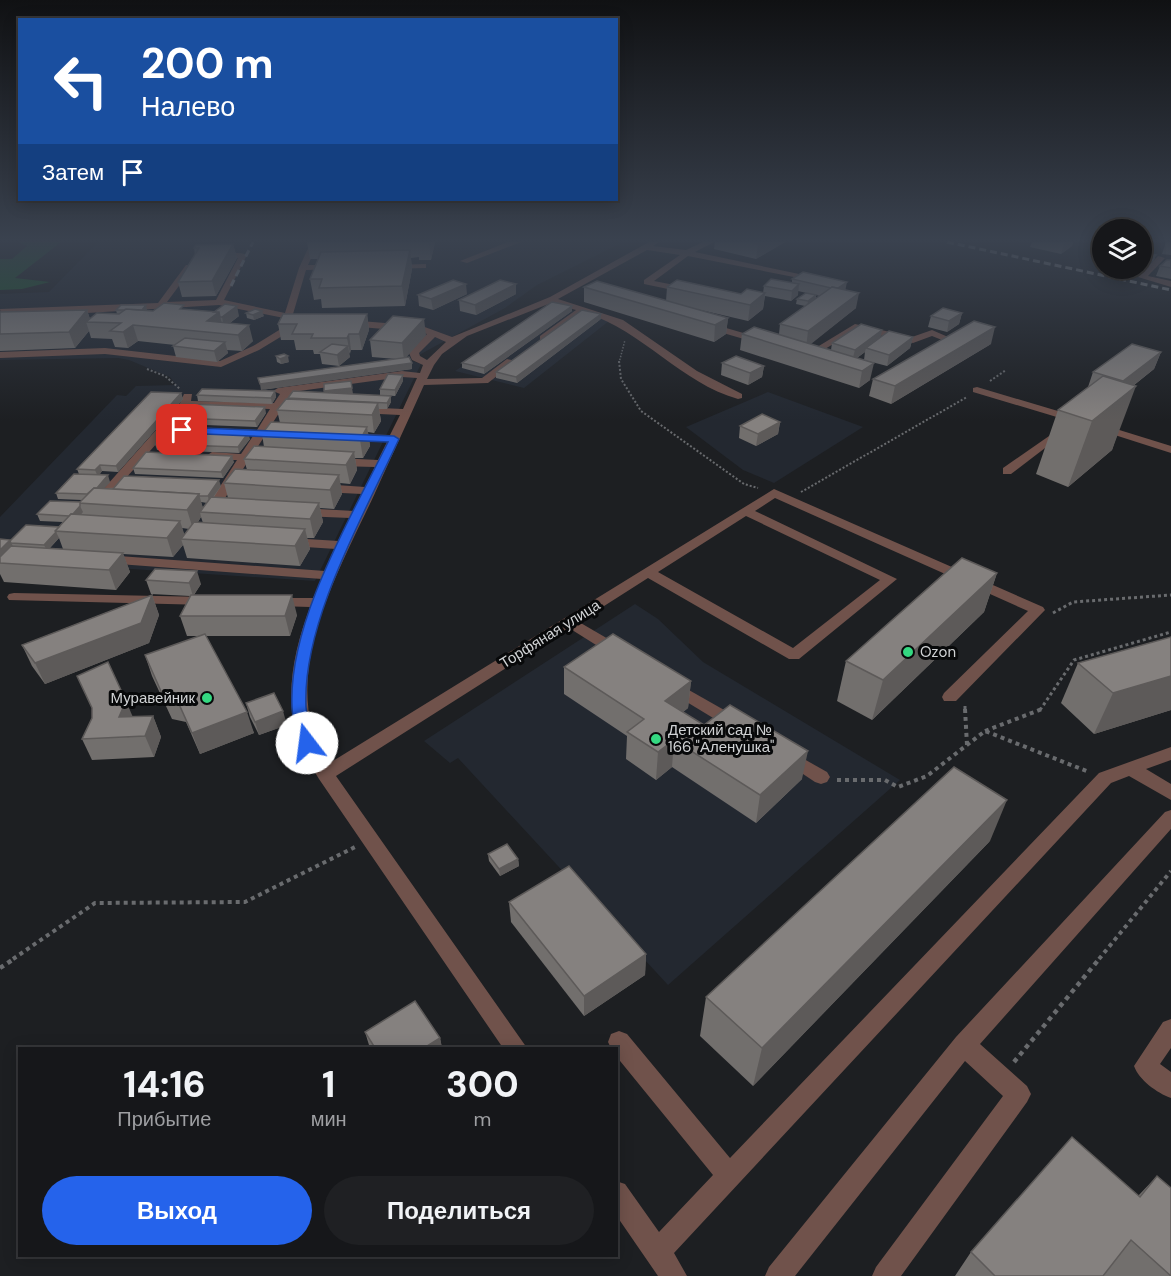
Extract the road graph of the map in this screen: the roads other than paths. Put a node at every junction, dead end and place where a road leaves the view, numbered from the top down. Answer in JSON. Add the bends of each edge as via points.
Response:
{"nodes":[{"id":1,"x":163,"y":302,"type":"edge"},
{"id":2,"x":219,"y":302,"type":"joint"},
{"id":3,"x":293,"y":302,"type":"edge"},
{"id":4,"x":543,"y":302,"type":"edge"},
{"id":5,"x":557,"y":302,"type":"edge"},
{"id":6,"x":160,"y":305,"type":"junction"},
{"id":7,"x":1,"y":310,"type":"edge"},
{"id":8,"x":87,"y":310,"type":"junction"},
{"id":9,"x":582,"y":310,"type":"junction"},
{"id":10,"x":288,"y":316,"type":"junction"},
{"id":11,"x":309,"y":319,"type":"edge"},
{"id":12,"x":59,"y":322,"type":"edge"},
{"id":13,"x":340,"y":322,"type":"edge"},
{"id":14,"x":699,"y":323,"type":"edge"},
{"id":15,"x":434,"y":333,"type":"junction"},
{"id":16,"x":453,"y":341,"type":"junction"},
{"id":17,"x":770,"y":341,"type":"edge"},
{"id":18,"x":537,"y":342,"type":"edge"},
{"id":19,"x":932,"y":351,"type":"edge"},
{"id":20,"x":798,"y":352,"type":"edge"},
{"id":21,"x":0,"y":355,"type":"edge"},
{"id":22,"x":809,"y":355,"type":"junction"},
{"id":23,"x":519,"y":356,"type":"edge"},
{"id":24,"x":820,"y":358,"type":"edge"},
{"id":25,"x":425,"y":374,"type":"junction"},
{"id":26,"x":288,"y":390,"type":"junction"},
{"id":27,"x":977,"y":390,"type":"road end"},
{"id":28,"x":263,"y":394,"type":"edge"},
{"id":29,"x":738,"y":396,"type":"dead end"},
{"id":30,"x":278,"y":406,"type":"junction"},
{"id":31,"x":313,"y":408,"type":"edge"},
{"id":32,"x":348,"y":409,"type":"edge"},
{"id":33,"x":407,"y":412,"type":"junction"},
{"id":34,"x":1077,"y":420,"type":"junction"},
{"id":35,"x":162,"y":429,"type":"junction"},
{"id":36,"x":260,"y":433,"type":"junction"},
{"id":37,"x":294,"y":435,"type":"edge"},
{"id":38,"x":338,"y":437,"type":"edge"},
{"id":39,"x":394,"y":439,"type":"junction"},
{"id":40,"x":1171,"y":450,"type":"edge"},
{"id":41,"x":200,"y":455,"type":"edge"},
{"id":42,"x":245,"y":457,"type":"junction"},
{"id":43,"x":279,"y":459,"type":"edge"},
{"id":44,"x":325,"y":461,"type":"edge"},
{"id":45,"x":382,"y":464,"type":"junction"},
{"id":46,"x":1007,"y":471,"type":"dead end"},
{"id":47,"x":311,"y":487,"type":"edge"},
{"id":48,"x":370,"y":491,"type":"junction"},
{"id":49,"x":99,"y":501,"type":"junction"},
{"id":50,"x":122,"y":502,"type":"edge"},
{"id":51,"x":745,"y":511,"type":"junction"},
{"id":52,"x":291,"y":512,"type":"edge"},
{"id":53,"x":87,"y":515,"type":"edge"},
{"id":54,"x":358,"y":515,"type":"junction"},
{"id":55,"x":201,"y":527,"type":"edge"},
{"id":56,"x":275,"y":541,"type":"edge"},
{"id":57,"x":344,"y":545,"type":"junction"},
{"id":58,"x":97,"y":558,"type":"edge"},
{"id":59,"x":648,"y":572,"type":"junction"},
{"id":60,"x":330,"y":575,"type":"junction"},
{"id":61,"x":14,"y":597,"type":"dead end"},
{"id":62,"x":225,"y":601,"type":"edge"},
{"id":63,"x":260,"y":602,"type":"edge"},
{"id":64,"x":318,"y":603,"type":"junction"},
{"id":65,"x":569,"y":622,"type":"junction"},
{"id":66,"x":629,"y":659,"type":"edge"},
{"id":67,"x":660,"y":678,"type":"edge"},
{"id":68,"x":950,"y":697,"type":"dead end"},
{"id":69,"x":750,"y":734,"type":"edge"},
{"id":70,"x":771,"y":746,"type":"edge"},
{"id":71,"x":1171,"y":753,"type":"edge"},
{"id":72,"x":1130,"y":768,"type":"junction"},
{"id":73,"x":325,"y":774,"type":"junction"},
{"id":74,"x":821,"y":777,"type":"road end"},
{"id":75,"x":1171,"y":793,"type":"edge"},
{"id":76,"x":1169,"y":823,"type":"edge"},
{"id":77,"x":1171,"y":1029,"type":"edge"},
{"id":78,"x":619,"y":1042,"type":"dead end"},
{"id":79,"x":964,"y":1045,"type":"junction"},
{"id":80,"x":515,"y":1047,"type":"edge"},
{"id":81,"x":1171,"y":1087,"type":"edge"},
{"id":82,"x":729,"y":1176,"type":"junction"},
{"id":83,"x":618,"y":1196,"type":"edge"},
{"id":84,"x":657,"y":1252,"type":"junction"},
{"id":85,"x":786,"y":1273,"type":"edge"},
{"id":86,"x":674,"y":1276,"type":"edge"},
{"id":87,"x":885,"y":1276,"type":"edge"}],
"edges":[{"from":1,"to":6,"type":"street"},
{"from":2,"to":6,"type":"street"},
{"from":2,"to":10,"type":"street"},
{"from":3,"to":10,"type":"street"},
{"from":4,"to":16,"type":"street"},
{"from":5,"to":9,"type":"street"},
{"from":6,"to":8,"type":"street"},
{"from":7,"to":8,"type":"street"},
{"from":8,"to":12,"type":"street"},
{"from":9,"to":18,"type":"street"},
{"from":9,"to":29,"type":"street","via":[[629,328],[710,385]]},
{"from":10,"to":11,"type":"street"},
{"from":10,"to":21,"type":"street","via":[[289,328],[221,364],[98,351]]},
{"from":13,"to":15,"type":"street"},
{"from":14,"to":17,"type":"street"},
{"from":15,"to":16,"type":"street"},
{"from":15,"to":25,"type":"street","via":[[414,353]]},
{"from":16,"to":25,"type":"street","via":[[437,354]]},
{"from":19,"to":22,"type":"street","via":[[950,340],[932,333],[913,340],[855,327]]},
{"from":20,"to":22,"type":"street"},
{"from":22,"to":24,"type":"street"},
{"from":23,"to":25,"type":"street","via":[[484,381]]},
{"from":25,"to":26,"type":"street"},
{"from":25,"to":33,"type":"street"},
{"from":26,"to":28,"type":"street"},
{"from":26,"to":30,"type":"street"},
{"from":27,"to":34,"type":"street"},
{"from":30,"to":31,"type":"street"},
{"from":30,"to":35,"type":"street","via":[[186,400]]},
{"from":30,"to":36,"type":"street"},
{"from":32,"to":33,"type":"street"},
{"from":33,"to":39,"type":"street"},
{"from":34,"to":40,"type":"street"},
{"from":34,"to":46,"type":"street"},
{"from":35,"to":36,"type":"street"},
{"from":35,"to":49,"type":"street","via":[[148,453]]},
{"from":36,"to":37,"type":"street"},
{"from":36,"to":42,"type":"street"},
{"from":38,"to":39,"type":"street"},
{"from":39,"to":45,"type":"street"},
{"from":41,"to":42,"type":"street"},
{"from":42,"to":43,"type":"street"},
{"from":42,"to":55,"type":"street"},
{"from":44,"to":45,"type":"street"},
{"from":45,"to":48,"type":"street"},
{"from":47,"to":48,"type":"street"},
{"from":48,"to":54,"type":"street"},
{"from":49,"to":50,"type":"street"},
{"from":49,"to":53,"type":"street"},
{"from":51,"to":59,"type":"street","name":"Торфяная улица"},
{"from":51,"to":59,"type":"street","via":[[890,579],[794,655]]},
{"from":51,"to":68,"type":"street","name":"Торфяная улица","via":[[774,493],[1038,610]]},
{"from":52,"to":54,"type":"street"},
{"from":54,"to":57,"type":"street"},
{"from":56,"to":57,"type":"street"},
{"from":57,"to":60,"type":"street"},
{"from":58,"to":60,"type":"street","via":[[180,559]]},
{"from":59,"to":65,"type":"street","name":"Торфяная улица"},
{"from":60,"to":64,"type":"street"},
{"from":61,"to":62,"type":"street"},
{"from":63,"to":64,"type":"street"},
{"from":64,"to":73,"type":"street","via":[[304,656],[299,710],[307,743]]},
{"from":65,"to":66,"type":"street"},
{"from":65,"to":73,"type":"street","name":"Торфяная улица"},
{"from":67,"to":69,"type":"street"},
{"from":70,"to":74,"type":"street"},
{"from":71,"to":72,"type":"street"},
{"from":72,"to":75,"type":"street"},
{"from":72,"to":82,"type":"street","via":[[1105,778]]},
{"from":73,"to":80,"type":"street"},
{"from":76,"to":79,"type":"street"},
{"from":77,"to":81,"type":"street","via":[[1145,1066]]},
{"from":78,"to":82,"type":"street"},
{"from":79,"to":85,"type":"street"},
{"from":79,"to":87,"type":"street","via":[[1019,1094]]},
{"from":82,"to":84,"type":"street"},
{"from":83,"to":84,"type":"street"},
{"from":84,"to":86,"type":"street"}]}
